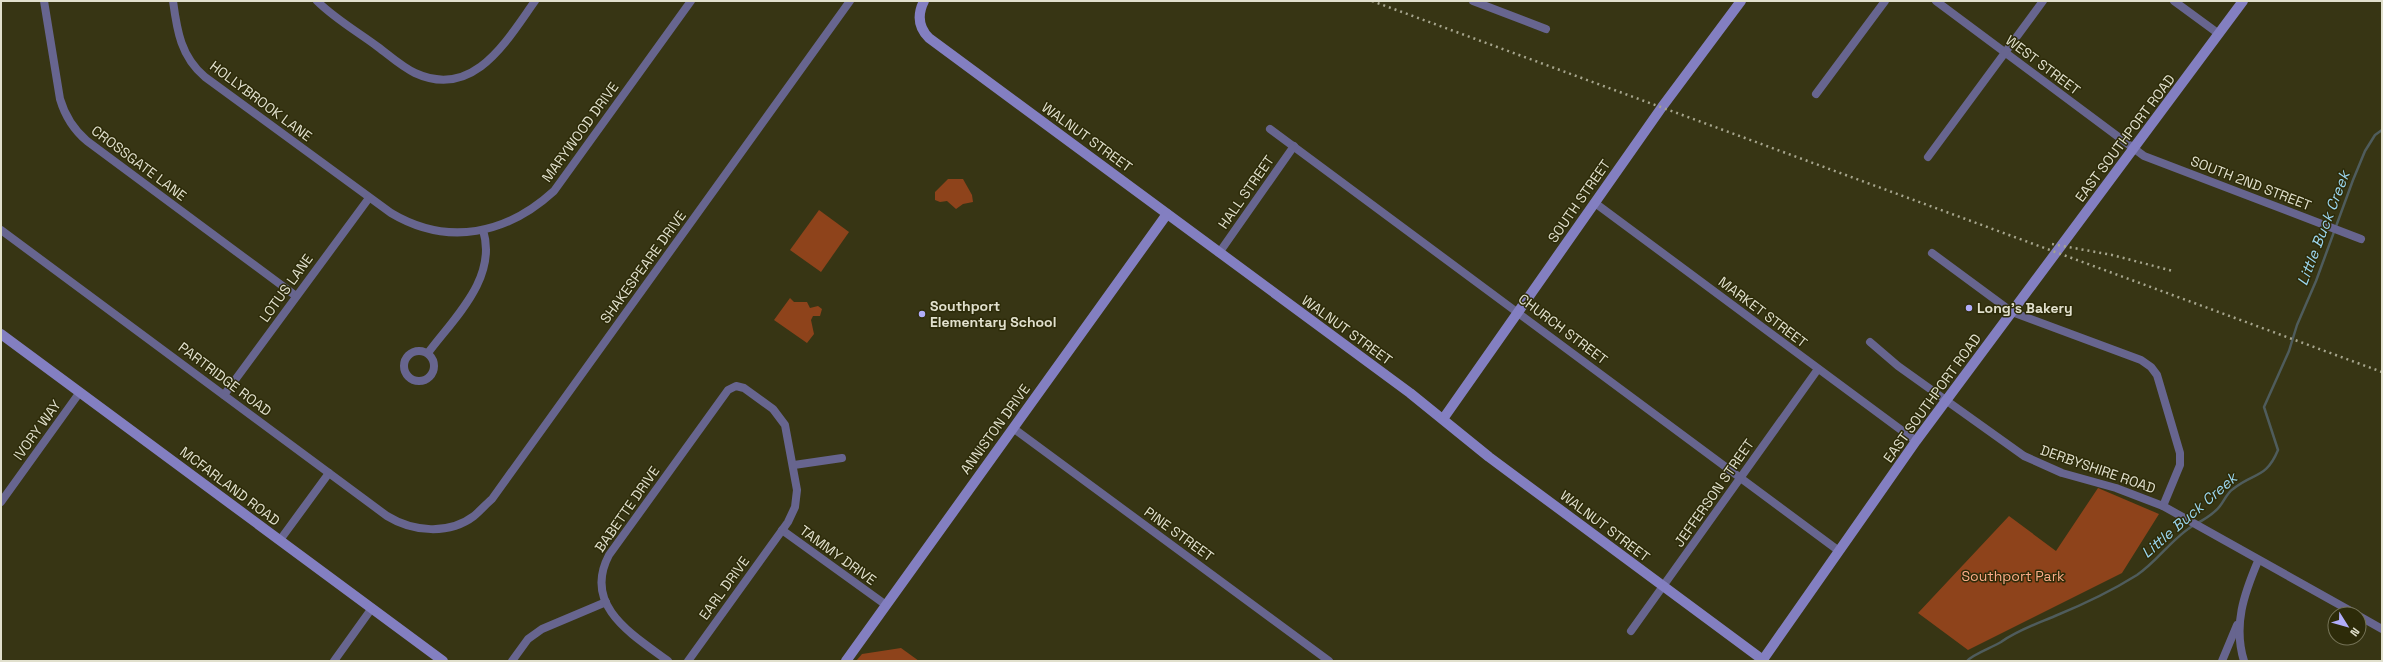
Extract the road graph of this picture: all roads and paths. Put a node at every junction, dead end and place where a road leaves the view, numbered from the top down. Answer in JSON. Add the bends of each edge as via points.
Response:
{"nodes":[{"id":1,"x":44,"y":1,"type":"edge"},
{"id":2,"x":172,"y":1,"type":"edge"},
{"id":3,"x":318,"y":1,"type":"edge"},
{"id":4,"x":535,"y":1,"type":"edge"},
{"id":5,"x":691,"y":1,"type":"edge"},
{"id":6,"x":850,"y":1,"type":"edge"},
{"id":7,"x":924,"y":1,"type":"edge"},
{"id":8,"x":1473,"y":1,"type":"edge"},
{"id":9,"x":1741,"y":1,"type":"edge"},
{"id":10,"x":1885,"y":1,"type":"edge"},
{"id":11,"x":1936,"y":1,"type":"edge"},
{"id":12,"x":2043,"y":1,"type":"edge"},
{"id":13,"x":2174,"y":1,"type":"edge"},
{"id":14,"x":2243,"y":1,"type":"edge"},
{"id":15,"x":1546,"y":29,"type":"dead end"},
{"id":16,"x":2218,"y":34,"type":"junction"},
{"id":17,"x":2005,"y":53,"type":"junction"},
{"id":18,"x":1816,"y":94,"type":"dead end"},
{"id":19,"x":1270,"y":129,"type":"dead end"},
{"id":20,"x":1294,"y":146,"type":"junction"},
{"id":21,"x":2133,"y":149,"type":"junction"},
{"id":22,"x":1928,"y":158,"type":"dead end"},
{"id":23,"x":369,"y":198,"type":"junction"},
{"id":24,"x":1595,"y":203,"type":"junction"},
{"id":25,"x":1167,"y":214,"type":"junction"},
{"id":26,"x":1,"y":230,"type":"edge"},
{"id":27,"x":482,"y":230,"type":"junction"},
{"id":28,"x":2361,"y":239,"type":"dead end"},
{"id":29,"x":1219,"y":253,"type":"junction"},
{"id":30,"x":1932,"y":253,"type":"dead end"},
{"id":31,"x":296,"y":296,"type":"junction"},
{"id":32,"x":1518,"y":312,"type":"junction"},
{"id":33,"x":2012,"y":312,"type":"junction"},
{"id":34,"x":1,"y":334,"type":"edge"},
{"id":35,"x":1870,"y":342,"type":"dead end"},
{"id":36,"x":428,"y":353,"type":"dead end"},
{"id":37,"x":1818,"y":369,"type":"junction"},
{"id":38,"x":734,"y":386,"type":"joint"},
{"id":39,"x":80,"y":392,"type":"junction"},
{"id":40,"x":224,"y":394,"type":"junction"},
{"id":41,"x":1946,"y":401,"type":"junction"},
{"id":42,"x":1443,"y":419,"type":"junction"},
{"id":43,"x":1013,"y":428,"type":"junction"},
{"id":44,"x":1916,"y":441,"type":"junction"},
{"id":45,"x":842,"y":458,"type":"dead end"},
{"id":46,"x":794,"y":465,"type":"junction"},
{"id":47,"x":329,"y":473,"type":"junction"},
{"id":48,"x":1741,"y":478,"type":"junction"},
{"id":49,"x":1,"y":502,"type":"edge"},
{"id":50,"x":2163,"y":506,"type":"junction"},
{"id":51,"x":441,"y":528,"type":"joint"},
{"id":52,"x":782,"y":530,"type":"junction"},
{"id":53,"x":280,"y":540,"type":"junction"},
{"id":54,"x":1839,"y":551,"type":"junction"},
{"id":55,"x":2258,"y":561,"type":"junction"},
{"id":56,"x":1664,"y":587,"type":"junction"},
{"id":57,"x":606,"y":602,"type":"junction"},
{"id":58,"x":886,"y":605,"type":"junction"},
{"id":59,"x":2341,"y":606,"type":"edge"},
{"id":60,"x":372,"y":608,"type":"junction"},
{"id":61,"x":2240,"y":616,"type":"junction"},
{"id":62,"x":2367,"y":621,"type":"edge"},
{"id":63,"x":2382,"y":629,"type":"edge"},
{"id":64,"x":1631,"y":631,"type":"dead end"},
{"id":65,"x":1762,"y":660,"type":"edge"},
{"id":66,"x":334,"y":661,"type":"edge"},
{"id":67,"x":443,"y":661,"type":"edge"},
{"id":68,"x":512,"y":661,"type":"edge"},
{"id":69,"x":668,"y":661,"type":"edge"},
{"id":70,"x":688,"y":661,"type":"edge"},
{"id":71,"x":846,"y":661,"type":"edge"},
{"id":72,"x":1329,"y":661,"type":"edge"},
{"id":73,"x":2222,"y":661,"type":"edge"},
{"id":74,"x":2244,"y":661,"type":"edge"}],
"edges":[{"from":1,"to":31,"type":"street","name":"CROSSGATE LANE","via":[[60,99],[65,114],[76,131],[87,142]]},
{"from":2,"to":23,"type":"street","name":"HOLLYBROOK LANE","via":[[181,44],[199,72]]},
{"from":3,"to":4,"type":"street","via":[[404,66],[432,78],[448,79],[479,69],[498,53]]},
{"from":5,"to":27,"type":"street","name":"MARYWOOD DRIVE","via":[[560,185],[523,215]]},
{"from":6,"to":51,"type":"street","name":"SHAKESPEARE DRIVE","via":[[492,499],[471,518],[457,525]]},
{"from":7,"to":25,"type":"street","name":"WALNUT STREET","via":[[919,20],[922,30],[929,38]]},
{"from":8,"to":15,"type":"street"},
{"from":9,"to":24,"type":"street","name":"SOUTH STREET"},
{"from":10,"to":18,"type":"street"},
{"from":11,"to":17,"type":"street","name":"WEST STREET"},
{"from":12,"to":17,"type":"street"},
{"from":13,"to":16,"type":"street"},
{"from":14,"to":16,"type":"street","name":"EAST SOUTHPORT ROAD"},
{"from":16,"to":21,"type":"street","name":"EAST SOUTHPORT ROAD"},
{"from":17,"to":21,"type":"street","name":"WEST STREET"},
{"from":17,"to":22,"type":"street"},
{"from":19,"to":20,"type":"street","name":"CHURCH STREET"},
{"from":20,"to":29,"type":"street","name":"HALL STREET"},
{"from":20,"to":32,"type":"street","name":"CHURCH STREET"},
{"from":21,"to":28,"type":"street","name":"SOUTH 2ND STREET","via":[[2144,156]]},
{"from":21,"to":33,"type":"street","name":"EAST SOUTHPORT ROAD"},
{"from":23,"to":27,"type":"street","name":"MARYWOOD DRIVE","via":[[398,217],[420,226],[451,232]]},
{"from":23,"to":31,"type":"street","name":"LOTUS LANE"},
{"from":24,"to":32,"type":"street","name":"SOUTH STREET"},
{"from":24,"to":37,"type":"street","name":"MARKET STREET"},
{"from":25,"to":29,"type":"street","name":"WALNUT STREET"},
{"from":25,"to":43,"type":"street","name":"ANNISTON DRIVE"},
{"from":26,"to":40,"type":"street","name":"PARTRIDGE ROAD"},
{"from":27,"to":36,"type":"street","via":[[486,258],[479,284]]},
{"from":29,"to":42,"type":"street","name":"WALNUT STREET"},
{"from":30,"to":33,"type":"street","name":"DERBYSHIRE ROAD"},
{"from":31,"to":40,"type":"street","name":"LOTUS LANE"},
{"from":32,"to":42,"type":"street","name":"SOUTH STREET"},
{"from":32,"to":48,"type":"street","name":"CHURCH STREET"},
{"from":33,"to":41,"type":"street","name":"EAST SOUTHPORT ROAD"},
{"from":33,"to":50,"type":"street","name":"DERBYSHIRE ROAD","via":[[2148,364],[2157,375],[2180,451],[2180,465]]},
{"from":34,"to":39,"type":"street","name":"MCFARLAND ROAD"},
{"from":35,"to":41,"type":"street","name":"DERBYSHIRE ROAD"},
{"from":37,"to":44,"type":"street","name":"MARKET STREET"},
{"from":37,"to":48,"type":"street","name":"JEFFERSON STREET"},
{"from":38,"to":46,"type":"street","name":"TAMMY DRIVE","via":[[744,388],[778,414],[787,429]]},
{"from":38,"to":57,"type":"street","name":"BABETTE DRIVE","via":[[728,390],[609,555],[602,575]]},
{"from":39,"to":49,"type":"street","name":"IVORY WAY"},
{"from":39,"to":53,"type":"street","name":"MCFARLAND ROAD"},
{"from":40,"to":47,"type":"street","name":"PARTRIDGE ROAD"},
{"from":41,"to":44,"type":"street","name":"EAST SOUTHPORT ROAD"},
{"from":41,"to":50,"type":"street","name":"DERBYSHIRE ROAD","via":[[2039,464],[2066,475],[2123,490]]},
{"from":42,"to":56,"type":"street","name":"WALNUT STREET","via":[[1489,457]]},
{"from":43,"to":58,"type":"street","name":"ANNISTON DRIVE"},
{"from":43,"to":72,"type":"street","name":"PINE STREET"},
{"from":44,"to":54,"type":"street","name":"EAST SOUTHPORT ROAD"},
{"from":45,"to":46,"type":"street"},
{"from":46,"to":52,"type":"street","name":"TAMMY DRIVE","via":[[797,498],[790,519]]},
{"from":47,"to":51,"type":"street","name":"PARTRIDGE ROAD","via":[[394,521],[421,529]]},
{"from":47,"to":53,"type":"street"},
{"from":48,"to":54,"type":"street","name":"CHURCH STREET"},
{"from":48,"to":56,"type":"street","name":"JEFFERSON STREET"},
{"from":50,"to":55,"type":"street","name":"DERBYSHIRE ROAD"},
{"from":52,"to":58,"type":"street","name":"TAMMY DRIVE"},
{"from":52,"to":70,"type":"street","name":"EARL DRIVE"},
{"from":53,"to":60,"type":"street","name":"MCFARLAND ROAD"},
{"from":54,"to":65,"type":"street","name":"EAST SOUTHPORT ROAD"},
{"from":55,"to":59,"type":"street","name":"DERBYSHIRE ROAD"},
{"from":55,"to":61,"type":"street","via":[[2245,591]]},
{"from":56,"to":64,"type":"street","name":"JEFFERSON STREET"},
{"from":56,"to":65,"type":"street","name":"WALNUT STREET"},
{"from":57,"to":68,"type":"street","via":[[542,629],[528,639]]},
{"from":57,"to":69,"type":"street","name":"BABETTE DRIVE","via":[[620,625]]},
{"from":58,"to":71,"type":"street","name":"ANNISTON DRIVE"},
{"from":60,"to":66,"type":"street"},
{"from":60,"to":67,"type":"street","name":"MCFARLAND ROAD"},
{"from":61,"to":73,"type":"street"},
{"from":61,"to":74,"type":"street","via":[[2239,638]]},
{"from":62,"to":63,"type":"street"}]}
